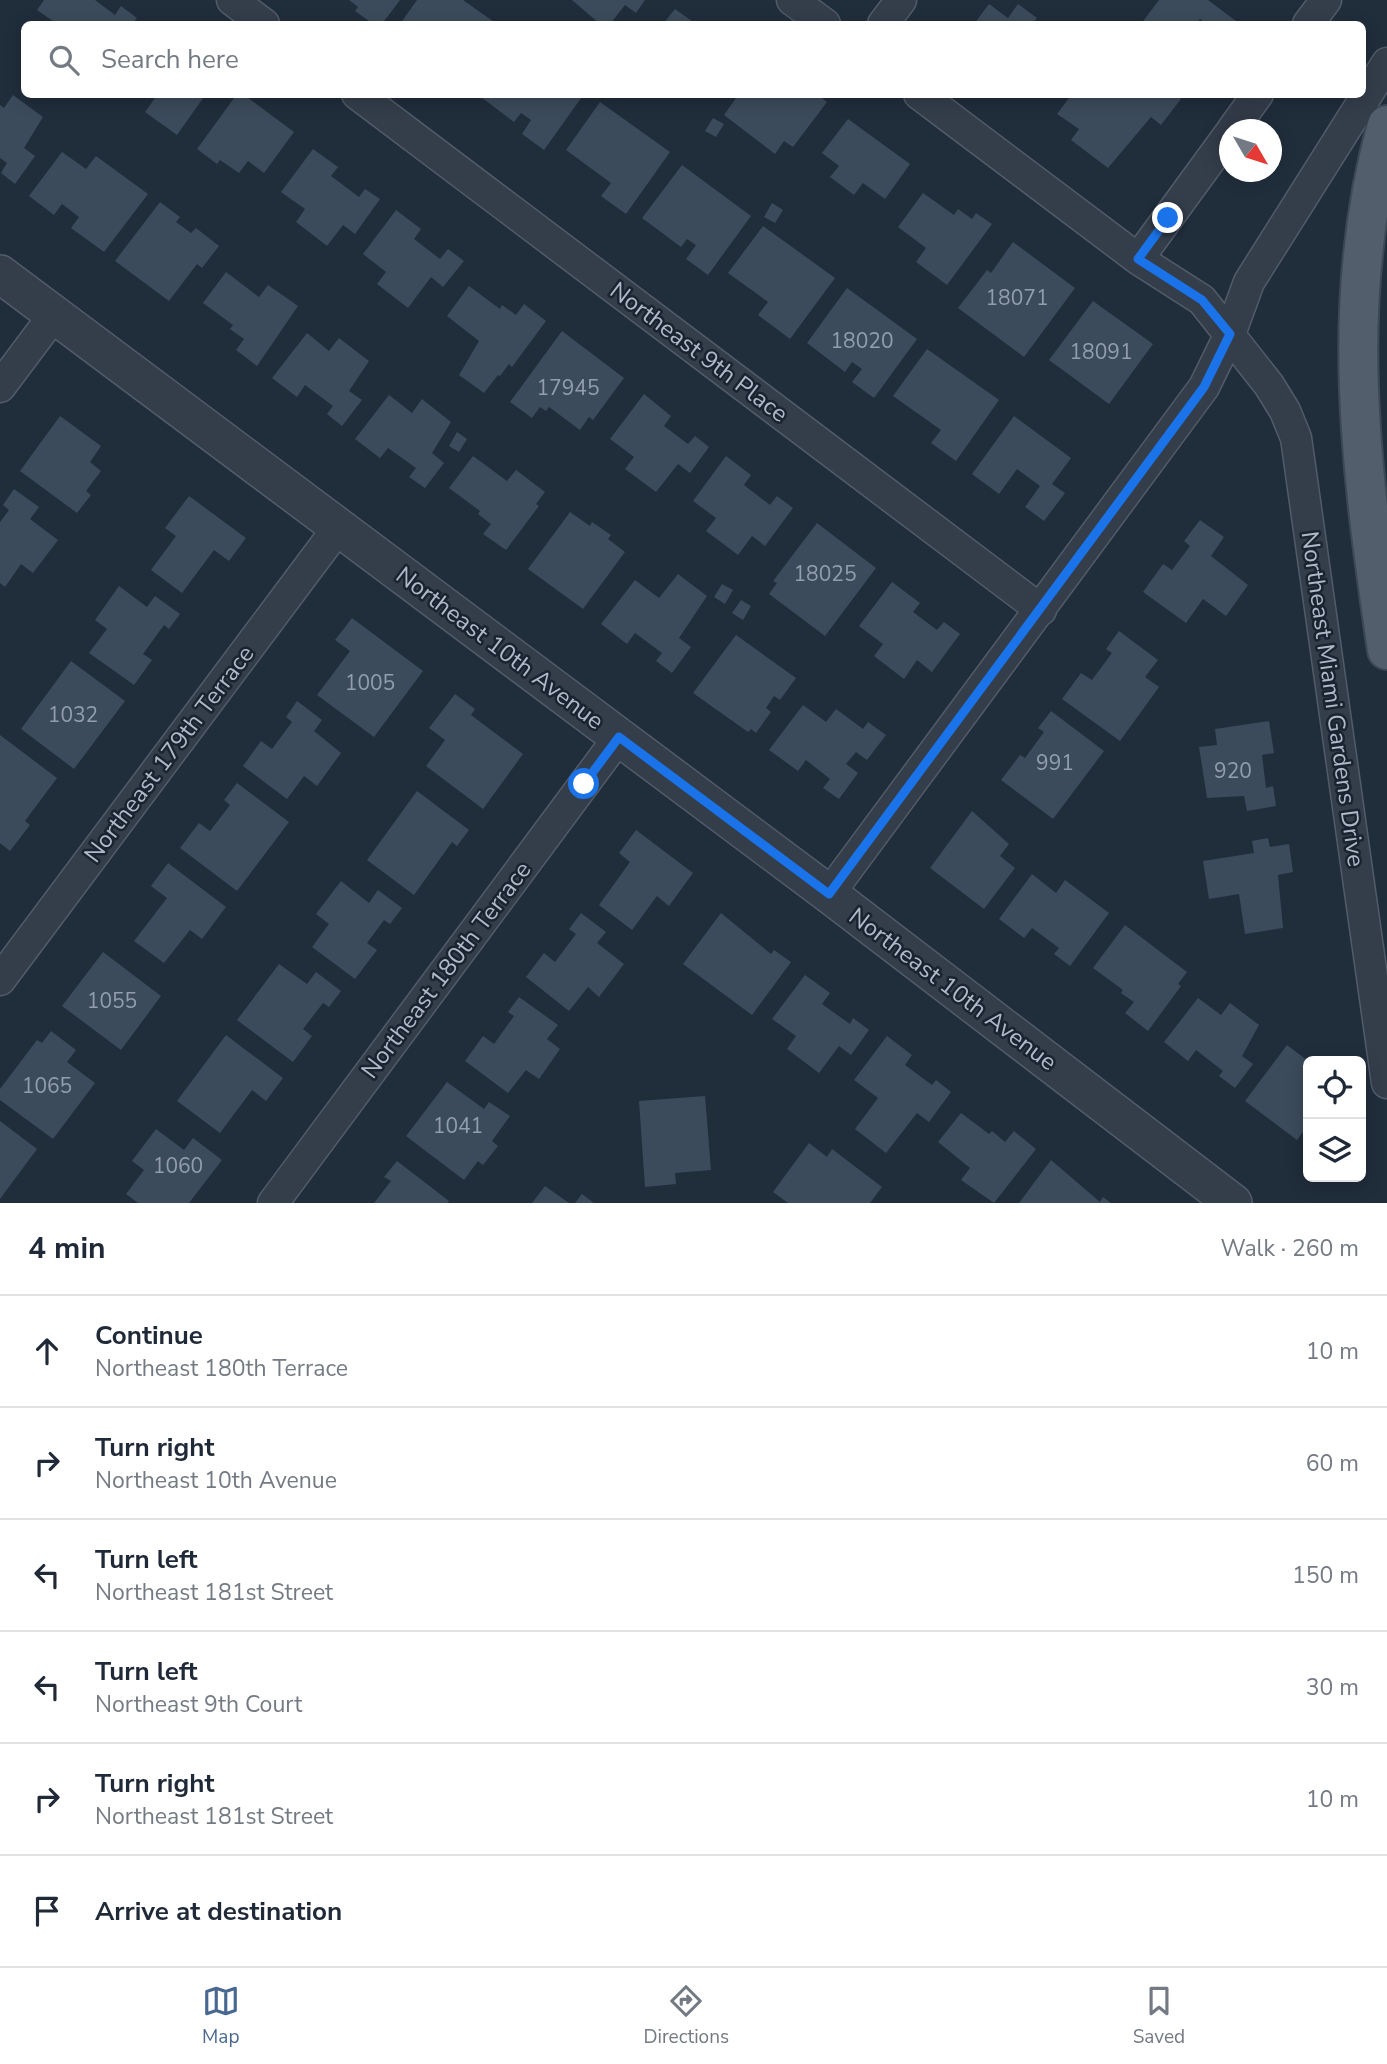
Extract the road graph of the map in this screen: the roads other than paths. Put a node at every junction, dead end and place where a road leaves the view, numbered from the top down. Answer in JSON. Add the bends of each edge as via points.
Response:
{"nodes":[{"id":1,"x":232,"y":0,"type":"edge"},
{"id":2,"x":792,"y":0,"type":"edge"},
{"id":3,"x":901,"y":0,"type":"edge"},
{"id":4,"x":1326,"y":0,"type":"edge"},
{"id":5,"x":260,"y":21,"type":"edge"},
{"id":6,"x":821,"y":21,"type":"edge"},
{"id":7,"x":885,"y":21,"type":"edge"},
{"id":8,"x":1310,"y":21,"type":"edge"},
{"id":9,"x":1387,"y":63,"type":"edge"},
{"id":10,"x":1366,"y":96,"type":"edge"},
{"id":11,"x":362,"y":98,"type":"edge"},
{"id":12,"x":924,"y":98,"type":"edge"},
{"id":13,"x":1255,"y":98,"type":"edge"},
{"id":14,"x":1365,"y":98,"type":"edge"},
{"id":15,"x":1240,"y":119,"type":"edge"},
{"id":16,"x":1387,"y":125,"type":"edge"},
{"id":17,"x":1219,"y":148,"type":"edge"},
{"id":18,"x":1138,"y":259,"type":"junction"},
{"id":19,"x":0,"y":274,"type":"edge"},
{"id":20,"x":54,"y":315,"type":"junction"},
{"id":21,"x":1230,"y":334,"type":"junction"},
{"id":22,"x":0,"y":387,"type":"edge"},
{"id":23,"x":1363,"y":458,"type":"junction"},
{"id":24,"x":1387,"y":492,"type":"edge"},
{"id":25,"x":338,"y":528,"type":"junction"},
{"id":26,"x":1041,"y":610,"type":"junction"},
{"id":27,"x":1387,"y":650,"type":"edge"},
{"id":28,"x":619,"y":737,"type":"junction"},
{"id":29,"x":829,"y":894,"type":"junction"},
{"id":30,"x":0,"y":980,"type":"edge"},
{"id":31,"x":1387,"y":1083,"type":"edge"},
{"id":32,"x":273,"y":1203,"type":"edge"},
{"id":33,"x":1233,"y":1203,"type":"edge"}],
"edges":[{"from":1,"to":5,"type":"street"},
{"from":2,"to":6,"type":"street"},
{"from":3,"to":7,"type":"street"},
{"from":4,"to":8,"type":"street"},
{"from":9,"to":10,"type":"street"},
{"from":11,"to":26,"type":"street","name":"Northeast 9th Place"},
{"from":12,"to":18,"type":"street","name":"Northeast Miami Gardens Drive"},
{"from":13,"to":15,"type":"street"},
{"from":14,"to":21,"type":"street","via":[[1249,282]]},
{"from":16,"to":23,"type":"main road","via":[[1364,232],[1358,288]]},
{"from":17,"to":18,"type":"street"},
{"from":18,"to":21,"type":"street","name":"Northeast Miami Gardens Drive","via":[[1202,300]]},
{"from":19,"to":20,"type":"street","name":"Northeast 10th Avenue"},
{"from":20,"to":22,"type":"street"},
{"from":20,"to":25,"type":"street","name":"Northeast 10th Avenue"},
{"from":21,"to":26,"type":"street","via":[[1204,387]]},
{"from":21,"to":31,"type":"street","name":"Northeast Miami Gardens Drive","via":[[1269,385],[1296,438]]},
{"from":23,"to":24,"type":"main road"},
{"from":23,"to":27,"type":"main road"},
{"from":25,"to":28,"type":"street","name":"Northeast 10th Avenue"},
{"from":25,"to":30,"type":"street","name":"Northeast 179th Terrace"},
{"from":26,"to":29,"type":"street"},
{"from":28,"to":29,"type":"street","name":"Northeast 10th Avenue"},
{"from":28,"to":32,"type":"street","name":"Northeast 180th Terrace"},
{"from":29,"to":33,"type":"street","name":"Northeast 10th Avenue"}]}
